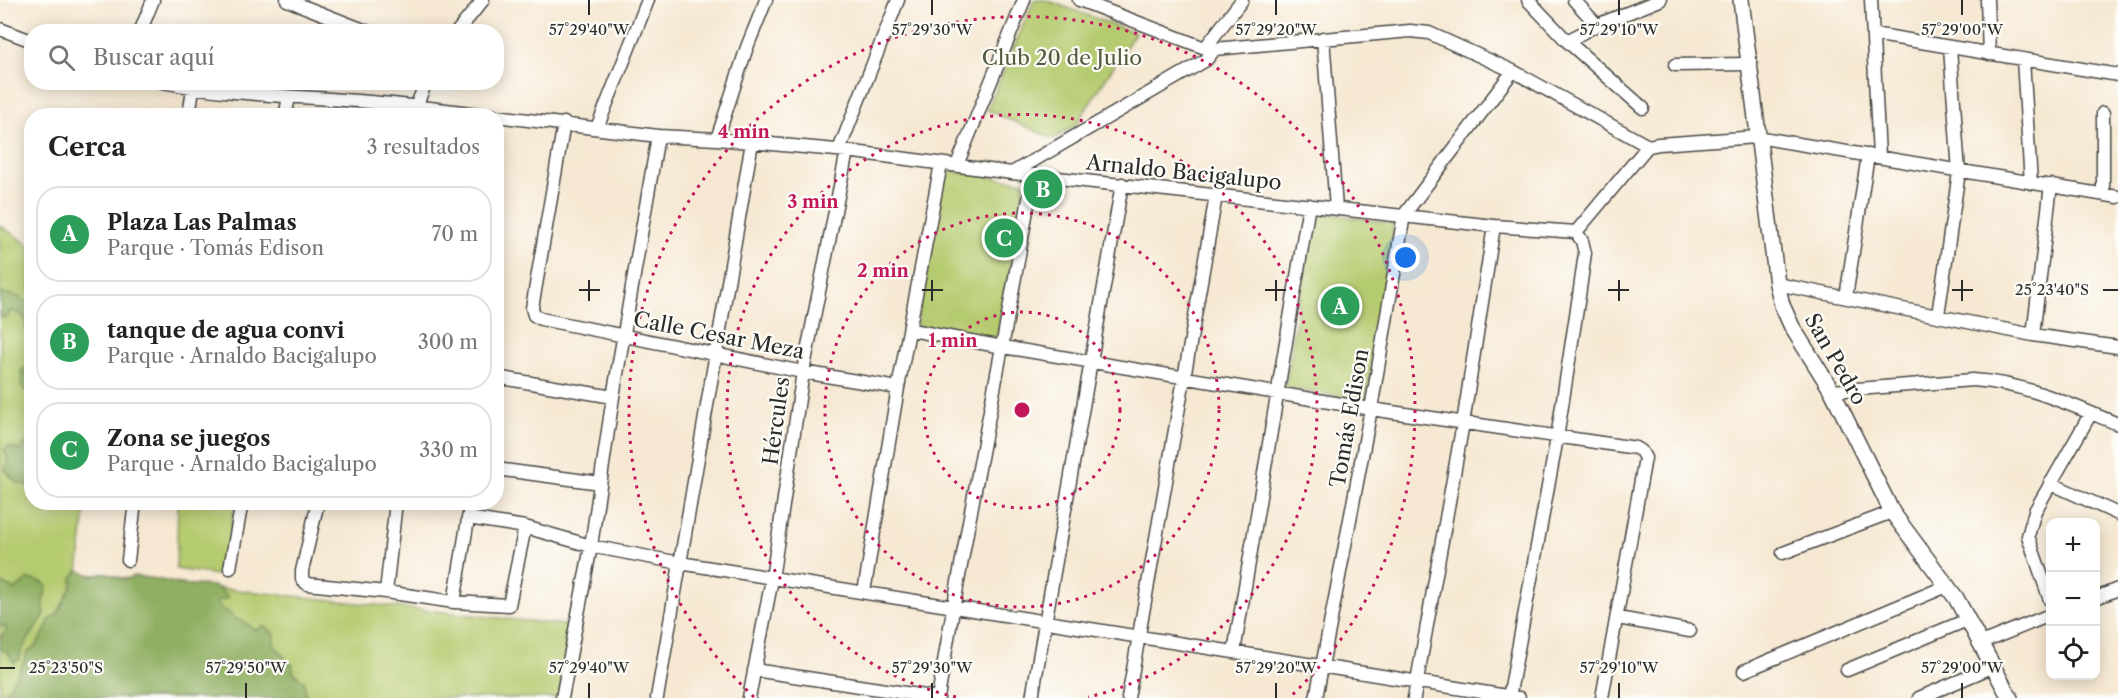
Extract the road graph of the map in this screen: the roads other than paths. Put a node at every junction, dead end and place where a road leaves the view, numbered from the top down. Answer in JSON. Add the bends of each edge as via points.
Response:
{"nodes":[{"id":1,"x":153,"y":0,"type":"edge"},
{"id":2,"x":287,"y":0,"type":"edge"},
{"id":3,"x":483,"y":0,"type":"edge"},
{"id":4,"x":648,"y":0,"type":"edge"},
{"id":5,"x":766,"y":0,"type":"edge"},
{"id":6,"x":898,"y":0,"type":"edge"},
{"id":7,"x":1024,"y":0,"type":"edge"},
{"id":8,"x":1079,"y":0,"type":"edge"},
{"id":9,"x":1242,"y":0,"type":"edge"},
{"id":10,"x":1528,"y":0,"type":"edge"},
{"id":11,"x":1574,"y":0,"type":"edge"},
{"id":12,"x":1660,"y":0,"type":"edge"},
{"id":13,"x":1741,"y":0,"type":"edge"},
{"id":14,"x":1871,"y":0,"type":"edge"},
{"id":15,"x":1987,"y":0,"type":"edge"},
{"id":16,"x":143,"y":24,"type":"edge"},
{"id":17,"x":348,"y":24,"type":"edge"},
{"id":18,"x":464,"y":24,"type":"edge"},
{"id":19,"x":1597,"y":25,"type":"junction"},
{"id":20,"x":0,"y":29,"type":"edge"},
{"id":21,"x":1873,"y":34,"type":"junction"},
{"id":22,"x":24,"y":38,"type":"edge"},
{"id":23,"x":1323,"y":38,"type":"junction"},
{"id":24,"x":1567,"y":41,"type":"junction"},
{"id":25,"x":1210,"y":48,"type":"junction"},
{"id":26,"x":1950,"y":48,"type":"junction"},
{"id":27,"x":1989,"y":54,"type":"junction"},
{"id":28,"x":2023,"y":60,"type":"junction"},
{"id":29,"x":1748,"y":64,"type":"junction"},
{"id":30,"x":1675,"y":65,"type":"dead end"},
{"id":31,"x":1513,"y":72,"type":"junction"},
{"id":32,"x":2118,"y":75,"type":"edge"},
{"id":33,"x":193,"y":90,"type":"edge"},
{"id":34,"x":212,"y":90,"type":"edge"},
{"id":35,"x":423,"y":90,"type":"edge"},
{"id":36,"x":288,"y":98,"type":"junction"},
{"id":37,"x":416,"y":107,"type":"junction"},
{"id":38,"x":190,"y":108,"type":"edge"},
{"id":39,"x":286,"y":108,"type":"edge"},
{"id":40,"x":371,"y":108,"type":"edge"},
{"id":41,"x":398,"y":108,"type":"edge"},
{"id":42,"x":424,"y":108,"type":"edge"},
{"id":43,"x":1643,"y":108,"type":"dead end"},
{"id":44,"x":2103,"y":113,"type":"dead end"},
{"id":45,"x":504,"y":117,"type":"edge"},
{"id":46,"x":564,"y":123,"type":"junction"},
{"id":47,"x":597,"y":128,"type":"junction"},
{"id":48,"x":658,"y":136,"type":"junction"},
{"id":49,"x":1758,"y":137,"type":"junction"},
{"id":50,"x":717,"y":139,"type":"junction"},
{"id":51,"x":752,"y":142,"type":"junction"},
{"id":52,"x":1648,"y":146,"type":"junction"},
{"id":53,"x":843,"y":150,"type":"junction"},
{"id":54,"x":1874,"y":156,"type":"junction"},
{"id":55,"x":941,"y":164,"type":"junction"},
{"id":56,"x":957,"y":165,"type":"junction"},
{"id":57,"x":1012,"y":172,"type":"junction"},
{"id":58,"x":1959,"y":172,"type":"junction"},
{"id":59,"x":1034,"y":175,"type":"junction"},
{"id":60,"x":2031,"y":183,"type":"junction"},
{"id":61,"x":1122,"y":184,"type":"junction"},
{"id":62,"x":2051,"y":185,"type":"junction"},
{"id":63,"x":2103,"y":194,"type":"junction"},
{"id":64,"x":1216,"y":196,"type":"junction"},
{"id":65,"x":2118,"y":197,"type":"edge"},
{"id":66,"x":1309,"y":206,"type":"junction"},
{"id":67,"x":1336,"y":208,"type":"junction"},
{"id":68,"x":1404,"y":215,"type":"junction"},
{"id":69,"x":1494,"y":226,"type":"junction"},
{"id":70,"x":1576,"y":232,"type":"junction"},
{"id":71,"x":1776,"y":284,"type":"junction"},
{"id":72,"x":1846,"y":297,"type":"junction"},
{"id":73,"x":1938,"y":315,"type":"junction"},
{"id":74,"x":911,"y":330,"type":"junction"},
{"id":75,"x":624,"y":335,"type":"junction"},
{"id":76,"x":2033,"y":335,"type":"junction"},
{"id":77,"x":1003,"y":347,"type":"junction"},
{"id":78,"x":2118,"y":347,"type":"edge"},
{"id":79,"x":715,"y":354,"type":"junction"},
{"id":80,"x":1092,"y":362,"type":"junction"},
{"id":81,"x":803,"y":372,"type":"junction"},
{"id":82,"x":504,"y":378,"type":"edge"},
{"id":83,"x":1185,"y":378,"type":"junction"},
{"id":84,"x":898,"y":388,"type":"junction"},
{"id":85,"x":1832,"y":391,"type":"junction"},
{"id":86,"x":1278,"y":393,"type":"junction"},
{"id":87,"x":613,"y":396,"type":"junction"},
{"id":88,"x":1371,"y":409,"type":"junction"},
{"id":89,"x":2091,"y":413,"type":"junction"},
{"id":90,"x":1463,"y":423,"type":"junction"},
{"id":91,"x":2118,"y":424,"type":"edge"},
{"id":92,"x":1557,"y":438,"type":"junction"},
{"id":93,"x":504,"y":470,"type":"edge"},
{"id":94,"x":600,"y":483,"type":"junction"},
{"id":95,"x":2050,"y":483,"type":"junction"},
{"id":96,"x":134,"y":510,"type":"edge"},
{"id":97,"x":241,"y":510,"type":"edge"},
{"id":98,"x":316,"y":510,"type":"edge"},
{"id":99,"x":395,"y":510,"type":"edge"},
{"id":100,"x":470,"y":510,"type":"edge"},
{"id":101,"x":1892,"y":512,"type":"junction"},
{"id":102,"x":2118,"y":514,"type":"edge"},
{"id":103,"x":468,"y":518,"type":"junction"},
{"id":104,"x":525,"y":527,"type":"junction"},
{"id":105,"x":591,"y":546,"type":"junction"},
{"id":106,"x":1783,"y":553,"type":"dead end"},
{"id":107,"x":128,"y":560,"type":"dead end"},
{"id":108,"x":680,"y":563,"type":"junction"},
{"id":109,"x":230,"y":568,"type":"dead end"},
{"id":110,"x":772,"y":579,"type":"junction"},
{"id":111,"x":1947,"y":586,"type":"junction"},
{"id":112,"x":2046,"y":588,"type":"edge"},
{"id":113,"x":2118,"y":589,"type":"edge"},
{"id":114,"x":386,"y":592,"type":"junction"},
{"id":115,"x":864,"y":592,"type":"junction"},
{"id":116,"x":2100,"y":596,"type":"edge"},
{"id":117,"x":454,"y":602,"type":"junction"},
{"id":118,"x":952,"y":606,"type":"junction"},
{"id":119,"x":2046,"y":617,"type":"edge"},
{"id":120,"x":1618,"y":618,"type":"junction"},
{"id":121,"x":1967,"y":620,"type":"junction"},
{"id":122,"x":1045,"y":622,"type":"junction"},
{"id":123,"x":1690,"y":631,"type":"dead end"},
{"id":124,"x":1138,"y":638,"type":"junction"},
{"id":125,"x":1981,"y":643,"type":"junction"},
{"id":126,"x":1234,"y":652,"type":"junction"},
{"id":127,"x":1994,"y":666,"type":"junction"},
{"id":128,"x":1321,"y":668,"type":"junction"},
{"id":129,"x":754,"y":670,"type":"junction"},
{"id":130,"x":1847,"y":670,"type":"dead end"},
{"id":131,"x":1744,"y":671,"type":"dead end"},
{"id":132,"x":1417,"y":682,"type":"junction"},
{"id":133,"x":562,"y":698,"type":"edge"},
{"id":134,"x":657,"y":698,"type":"edge"},
{"id":135,"x":750,"y":698,"type":"edge"},
{"id":136,"x":938,"y":698,"type":"edge"},
{"id":137,"x":1032,"y":698,"type":"edge"},
{"id":138,"x":1128,"y":698,"type":"edge"},
{"id":139,"x":1316,"y":698,"type":"edge"},
{"id":140,"x":1414,"y":698,"type":"edge"},
{"id":141,"x":1513,"y":698,"type":"edge"},
{"id":142,"x":1602,"y":698,"type":"edge"},
{"id":143,"x":1919,"y":698,"type":"edge"},
{"id":144,"x":2010,"y":698,"type":"edge"}],
"edges":[{"from":1,"to":16,"type":"street"},
{"from":2,"to":17,"type":"street"},
{"from":3,"to":18,"type":"street"},
{"from":4,"to":47,"type":"street"},
{"from":5,"to":50,"type":"street"},
{"from":6,"to":53,"type":"street","name":"Hércules"},
{"from":7,"to":56,"type":"street"},
{"from":8,"to":25,"type":"street"},
{"from":9,"to":25,"type":"street"},
{"from":10,"to":24,"type":"street"},
{"from":11,"to":19,"type":"street"},
{"from":12,"to":19,"type":"street"},
{"from":13,"to":29,"type":"main road","name":"San Pedro"},
{"from":14,"to":21,"type":"street"},
{"from":15,"to":27,"type":"street"},
{"from":19,"to":24,"type":"street"},
{"from":20,"to":22,"type":"street"},
{"from":21,"to":26,"type":"street"},
{"from":21,"to":54,"type":"street"},
{"from":23,"to":25,"type":"street"},
{"from":23,"to":31,"type":"street","via":[[1429,33]]},
{"from":23,"to":67,"type":"street"},
{"from":24,"to":43,"type":"street"},
{"from":25,"to":57,"type":"street","via":[[1206,60]]},
{"from":26,"to":27,"type":"street"},
{"from":26,"to":58,"type":"street"},
{"from":27,"to":28,"type":"street"},
{"from":28,"to":32,"type":"street"},
{"from":28,"to":60,"type":"street"},
{"from":29,"to":30,"type":"street"},
{"from":29,"to":49,"type":"main road","name":"San Pedro"},
{"from":31,"to":52,"type":"street"},
{"from":31,"to":68,"type":"street","name":"Tomás Edison"},
{"from":33,"to":38,"type":"street"},
{"from":34,"to":36,"type":"street","name":"Arnaldo Bacigalupo"},
{"from":35,"to":37,"type":"street"},
{"from":36,"to":39,"type":"street"},
{"from":36,"to":40,"type":"street","name":"Arnaldo Bacigalupo"},
{"from":37,"to":41,"type":"street","name":"Arnaldo Bacigalupo"},
{"from":37,"to":42,"type":"street","name":"Arnaldo Bacigalupo"},
{"from":44,"to":63,"type":"street"},
{"from":45,"to":46,"type":"street","name":"Arnaldo Bacigalupo"},
{"from":46,"to":47,"type":"street","name":"Arnaldo Bacigalupo"},
{"from":46,"to":75,"type":"street","name":"Calle Cesar Meza","via":[[532,308],[540,319]]},
{"from":47,"to":48,"type":"street","name":"Arnaldo Bacigalupo"},
{"from":48,"to":50,"type":"street","name":"Arnaldo Bacigalupo"},
{"from":48,"to":75,"type":"street"},
{"from":49,"to":52,"type":"street"},
{"from":49,"to":54,"type":"street"},
{"from":49,"to":71,"type":"main road","name":"San Pedro"},
{"from":50,"to":51,"type":"street","name":"Arnaldo Bacigalupo"},
{"from":51,"to":53,"type":"street","name":"Arnaldo Bacigalupo"},
{"from":51,"to":79,"type":"street"},
{"from":52,"to":70,"type":"street"},
{"from":53,"to":55,"type":"street","name":"Arnaldo Bacigalupo"},
{"from":53,"to":81,"type":"street","name":"Hércules"},
{"from":54,"to":58,"type":"street"},
{"from":54,"to":72,"type":"street"},
{"from":55,"to":56,"type":"street","name":"Arnaldo Bacigalupo"},
{"from":55,"to":74,"type":"street"},
{"from":56,"to":57,"type":"street","name":"Arnaldo Bacigalupo"},
{"from":57,"to":59,"type":"street","name":"Arnaldo Bacigalupo"},
{"from":58,"to":60,"type":"street"},
{"from":58,"to":73,"type":"street"},
{"from":59,"to":61,"type":"street","name":"Arnaldo Bacigalupo"},
{"from":59,"to":77,"type":"street"},
{"from":60,"to":62,"type":"street"},
{"from":61,"to":64,"type":"street","name":"Arnaldo Bacigalupo"},
{"from":61,"to":80,"type":"street"},
{"from":62,"to":63,"type":"street"},
{"from":62,"to":76,"type":"street"},
{"from":63,"to":65,"type":"street"},
{"from":64,"to":66,"type":"street","name":"Arnaldo Bacigalupo"},
{"from":64,"to":83,"type":"street"},
{"from":66,"to":67,"type":"street","name":"Arnaldo Bacigalupo"},
{"from":66,"to":86,"type":"street"},
{"from":67,"to":68,"type":"street","name":"Arnaldo Bacigalupo"},
{"from":68,"to":69,"type":"street","name":"Arnaldo Bacigalupo"},
{"from":68,"to":88,"type":"street","name":"Tomás Edison"},
{"from":69,"to":70,"type":"street","name":"Arnaldo Bacigalupo"},
{"from":69,"to":90,"type":"street"},
{"from":70,"to":92,"type":"street","via":[[1585,253]]},
{"from":71,"to":72,"type":"street"},
{"from":71,"to":85,"type":"main road","name":"San Pedro","via":[[1792,327]]},
{"from":72,"to":73,"type":"street"},
{"from":73,"to":76,"type":"street"},
{"from":74,"to":77,"type":"street"},
{"from":74,"to":84,"type":"street"},
{"from":75,"to":79,"type":"street","name":"Calle Cesar Meza"},
{"from":75,"to":87,"type":"street"},
{"from":76,"to":78,"type":"street"},
{"from":77,"to":80,"type":"street"},
{"from":77,"to":118,"type":"street"},
{"from":79,"to":81,"type":"street","name":"Calle Cesar Meza"},
{"from":79,"to":108,"type":"street"},
{"from":80,"to":83,"type":"street"},
{"from":80,"to":122,"type":"street"},
{"from":81,"to":84,"type":"street","name":"Calle Cesar Meza"},
{"from":81,"to":110,"type":"street","name":"Hércules"},
{"from":82,"to":87,"type":"street"},
{"from":83,"to":86,"type":"street"},
{"from":83,"to":124,"type":"street"},
{"from":84,"to":115,"type":"street"},
{"from":85,"to":89,"type":"street","via":[[1995,381],[2045,393]]},
{"from":85,"to":101,"type":"main road","name":"San Pedro"},
{"from":86,"to":88,"type":"street"},
{"from":86,"to":126,"type":"street"},
{"from":87,"to":94,"type":"street"},
{"from":88,"to":90,"type":"street"},
{"from":88,"to":128,"type":"street","name":"Tomás Edison"},
{"from":89,"to":91,"type":"street"},
{"from":89,"to":95,"type":"street"},
{"from":90,"to":92,"type":"street"},
{"from":90,"to":132,"type":"street"},
{"from":92,"to":120,"type":"street","via":[[1636,448],[1644,458]]},
{"from":92,"to":141,"type":"street"},
{"from":93,"to":94,"type":"street"},
{"from":94,"to":105,"type":"street"},
{"from":95,"to":102,"type":"street"},
{"from":95,"to":112,"type":"street","via":[[2035,511],[2028,536]]},
{"from":96,"to":107,"type":"street"},
{"from":97,"to":109,"type":"street"},
{"from":98,"to":114,"type":"street","via":[[302,579],[307,584]]},
{"from":99,"to":114,"type":"street"},
{"from":100,"to":103,"type":"street"},
{"from":101,"to":106,"type":"street"},
{"from":101,"to":111,"type":"main road","name":"San Pedro"},
{"from":103,"to":104,"type":"street"},
{"from":103,"to":117,"type":"street"},
{"from":104,"to":105,"type":"street"},
{"from":104,"to":117,"type":"street","via":[[510,605]]},
{"from":105,"to":108,"type":"street"},
{"from":105,"to":133,"type":"street"},
{"from":108,"to":110,"type":"street"},
{"from":108,"to":134,"type":"street"},
{"from":110,"to":115,"type":"street"},
{"from":110,"to":129,"type":"street","name":"Hércules"},
{"from":111,"to":121,"type":"main road","name":"San Pedro"},
{"from":111,"to":131,"type":"street"},
{"from":113,"to":116,"type":"street"},
{"from":114,"to":117,"type":"street"},
{"from":115,"to":118,"type":"street"},
{"from":118,"to":122,"type":"street"},
{"from":118,"to":136,"type":"street"},
{"from":119,"to":125,"type":"street"},
{"from":120,"to":123,"type":"street"},
{"from":120,"to":142,"type":"street"},
{"from":121,"to":125,"type":"main road","name":"San Pedro"},
{"from":121,"to":130,"type":"street"},
{"from":122,"to":124,"type":"street"},
{"from":122,"to":137,"type":"street"},
{"from":124,"to":126,"type":"street"},
{"from":124,"to":138,"type":"street"},
{"from":125,"to":127,"type":"main road","name":"San Pedro"},
{"from":126,"to":128,"type":"street"},
{"from":127,"to":143,"type":"street"},
{"from":127,"to":144,"type":"main road","name":"San Pedro"},
{"from":128,"to":132,"type":"street"},
{"from":128,"to":139,"type":"street","name":"Tomás Edison"},
{"from":129,"to":135,"type":"street","name":"Hércules"},
{"from":129,"to":136,"type":"street"},
{"from":132,"to":140,"type":"street"},
{"from":132,"to":141,"type":"street"}]}
